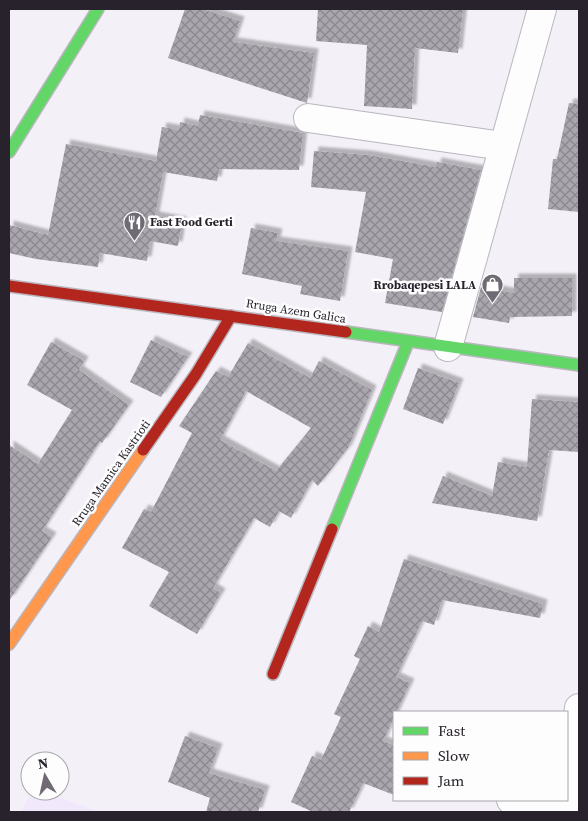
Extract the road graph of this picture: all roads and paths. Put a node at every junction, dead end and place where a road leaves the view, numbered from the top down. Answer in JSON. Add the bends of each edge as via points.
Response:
{"nodes":[{"id":1,"x":98,"y":9,"type":"edge"},
{"id":2,"x":542,"y":9,"type":"edge"},
{"id":3,"x":308,"y":118,"type":"dead end"},
{"id":4,"x":504,"y":146,"type":"junction"},
{"id":5,"x":9,"y":152,"type":"edge"},
{"id":6,"x":9,"y":286,"type":"edge"},
{"id":7,"x":232,"y":316,"type":"junction"},
{"id":8,"x":408,"y":342,"type":"junction"},
{"id":9,"x":448,"y":347,"type":"junction"},
{"id":10,"x":579,"y":365,"type":"edge"},
{"id":11,"x":9,"y":644,"type":"edge"},
{"id":12,"x":273,"y":674,"type":"dead end"},
{"id":13,"x":579,"y":708,"type":"edge"},
{"id":14,"x":514,"y":801,"type":"edge"},
{"id":15,"x":552,"y":812,"type":"edge"},
{"id":16,"x":557,"y":812,"type":"edge"}],
"edges":[{"from":1,"to":5,"type":"street"},
{"from":2,"to":4,"type":"street"},
{"from":3,"to":4,"type":"street"},
{"from":4,"to":9,"type":"street"},
{"from":6,"to":7,"type":"street","name":"Rruga Azem Galica"},
{"from":7,"to":8,"type":"street","name":"Rruga Azem Galica"},
{"from":7,"to":11,"type":"street","name":"Rruga Mamica Kastrioti","via":[[196,374]]},
{"from":8,"to":9,"type":"street","name":"Rruga Azem Galica"},
{"from":8,"to":12,"type":"street"},
{"from":9,"to":10,"type":"street","name":"Rruga Azem Galica"},
{"from":13,"to":16,"type":"street","via":[[567,810]]},
{"from":14,"to":15,"type":"street"}]}
